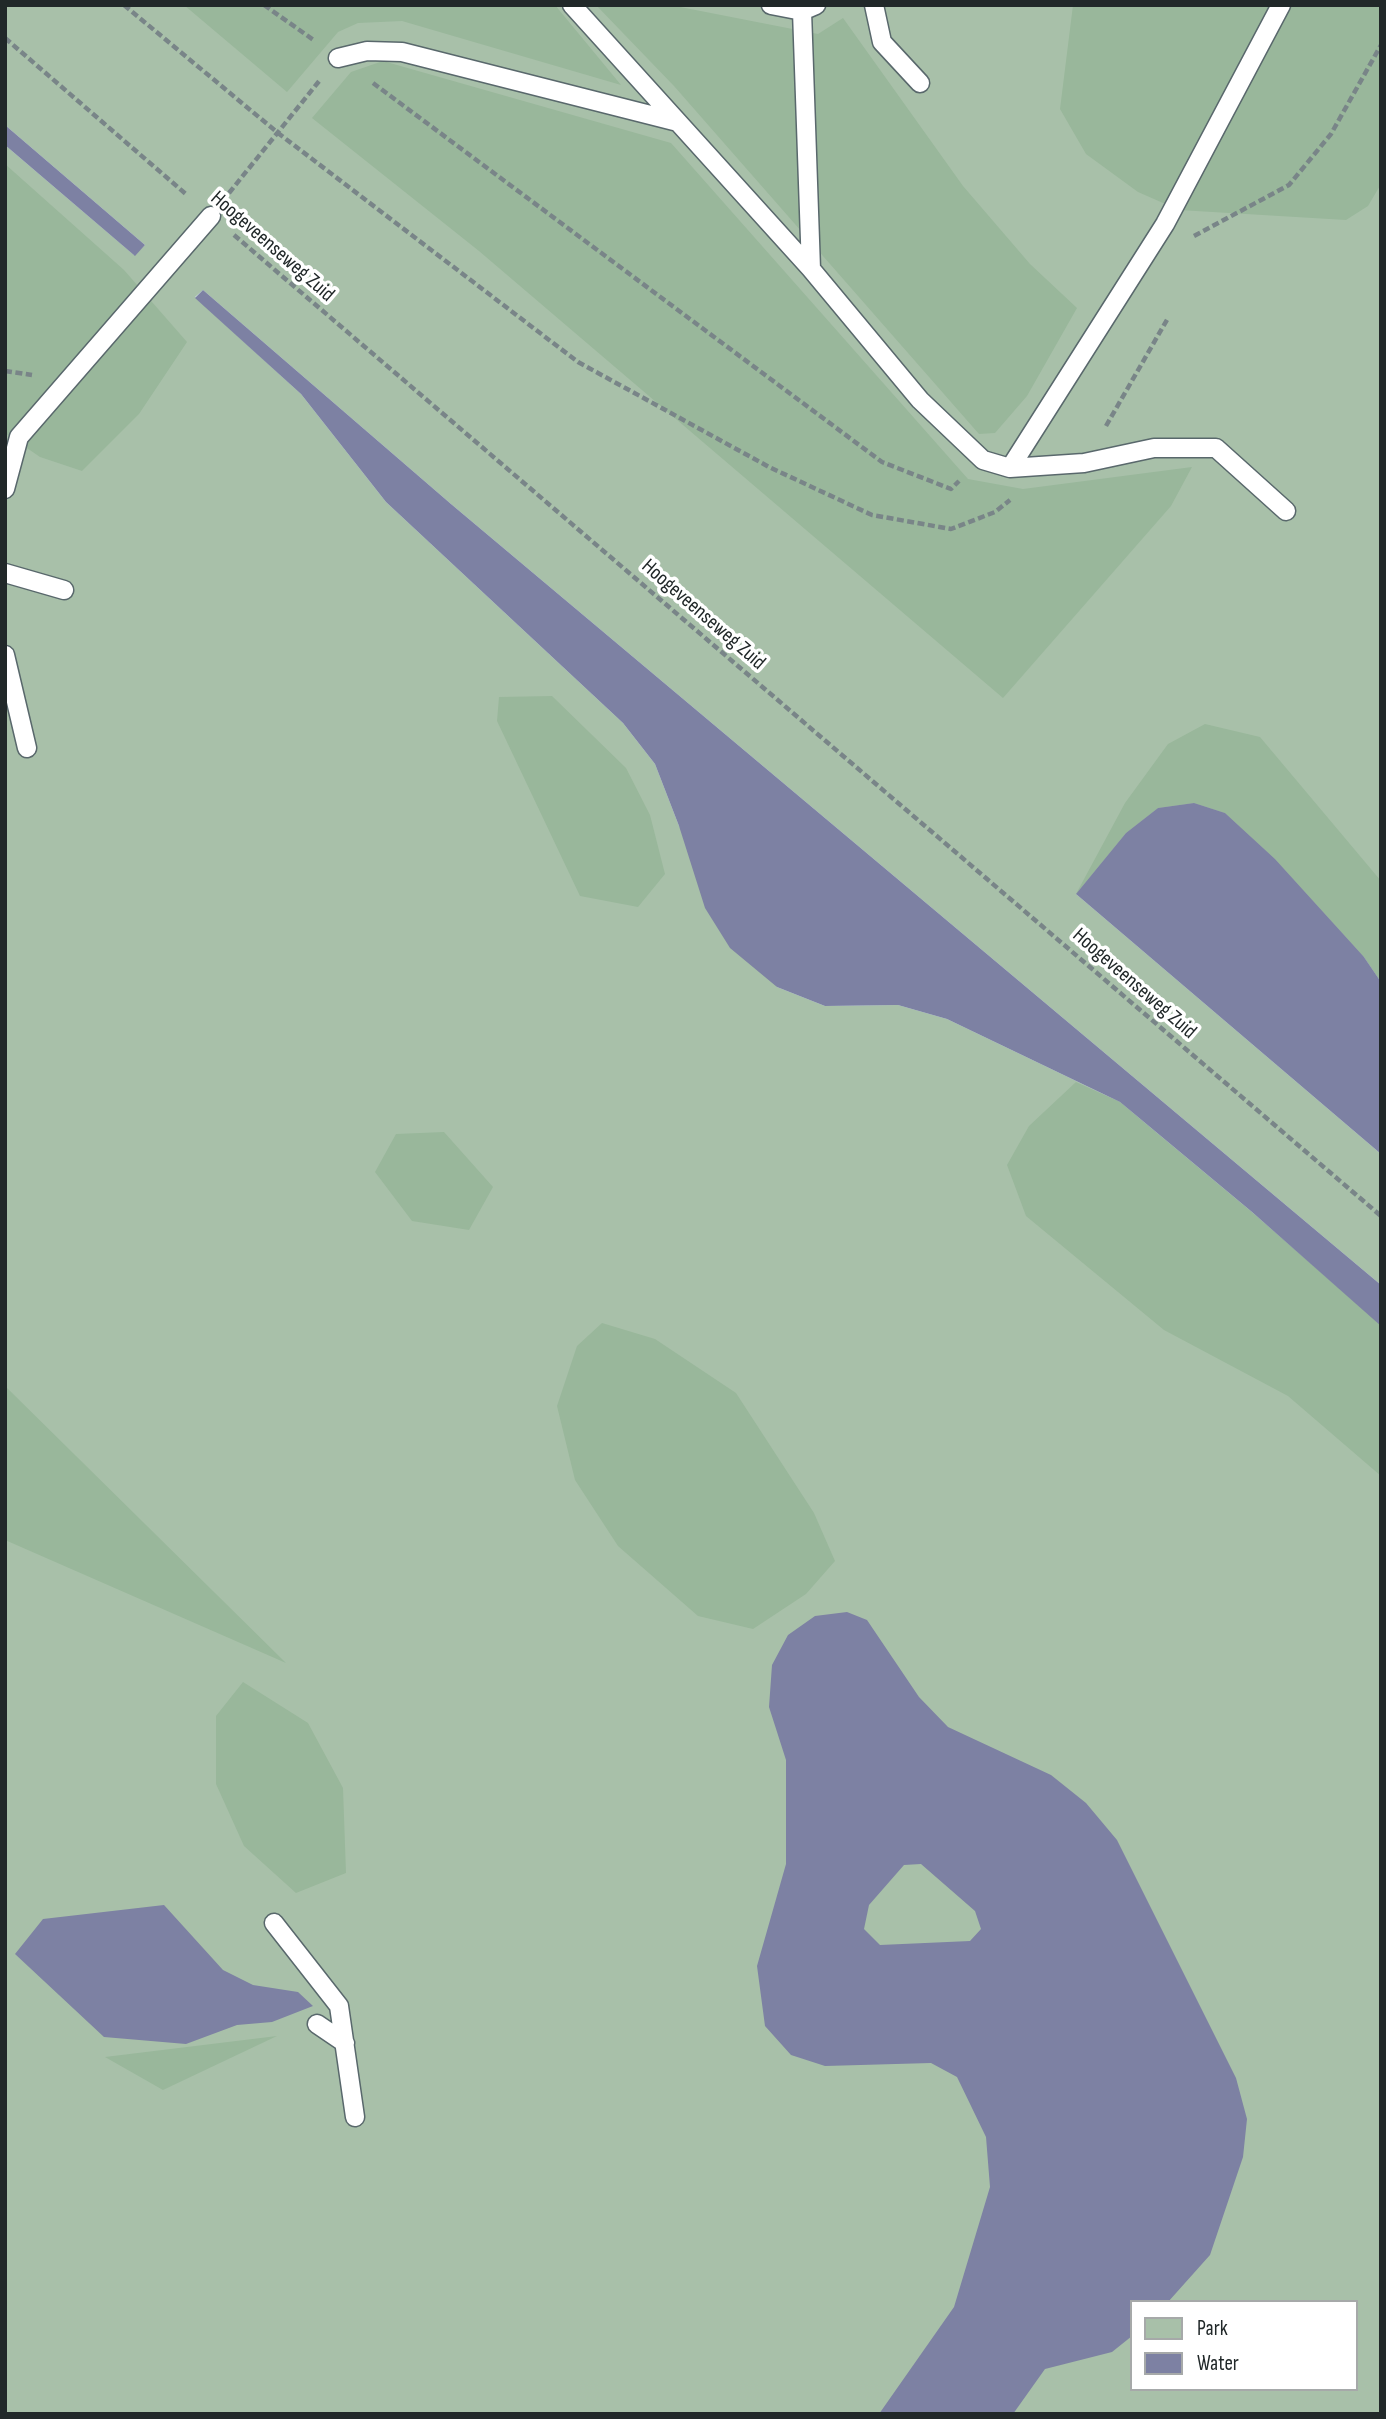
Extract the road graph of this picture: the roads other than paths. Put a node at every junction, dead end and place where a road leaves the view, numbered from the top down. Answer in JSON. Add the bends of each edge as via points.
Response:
{"nodes":[{"id":1,"x":572,"y":5,"type":"edge"},
{"id":2,"x":771,"y":5,"type":"edge"},
{"id":3,"x":874,"y":5,"type":"edge"},
{"id":4,"x":1281,"y":5,"type":"edge"},
{"id":5,"x":809,"y":8,"type":"edge"},
{"id":6,"x":338,"y":58,"type":"road end"},
{"id":7,"x":920,"y":83,"type":"dead end"},
{"id":8,"x":674,"y":121,"type":"junction"},
{"id":9,"x":211,"y":216,"type":"road end"},
{"id":10,"x":811,"y":269,"type":"junction"},
{"id":11,"x":1010,"y":468,"type":"junction"},
{"id":12,"x":5,"y":489,"type":"edge"},
{"id":13,"x":1286,"y":511,"type":"dead end"},
{"id":14,"x":5,"y":573,"type":"edge"},
{"id":15,"x":64,"y":590,"type":"dead end"},
{"id":16,"x":5,"y":655,"type":"edge"},
{"id":17,"x":27,"y":748,"type":"dead end"},
{"id":18,"x":274,"y":1923,"type":"dead end"},
{"id":19,"x":317,"y":2024,"type":"dead end"},
{"id":20,"x":345,"y":2043,"type":"junction"},
{"id":21,"x":355,"y":2118,"type":"dead end"}],
"edges":[{"from":1,"to":8,"type":"lane"},
{"from":2,"to":5,"type":"lane"},
{"from":3,"to":7,"type":"lane","via":[[882,42]]},
{"from":4,"to":11,"type":"lane","via":[[1165,224]]},
{"from":5,"to":10,"type":"lane"},
{"from":6,"to":8,"type":"lane","via":[[367,51],[402,52]]},
{"from":8,"to":10,"type":"lane"},
{"from":9,"to":12,"type":"lane","via":[[19,437]]},
{"from":10,"to":11,"type":"lane","via":[[920,400],[984,460]]},
{"from":11,"to":13,"type":"lane","via":[[1084,463],[1154,448],[1216,448]]},
{"from":14,"to":15,"type":"lane"},
{"from":16,"to":17,"type":"lane"},
{"from":18,"to":20,"type":"lane","via":[[339,2006]]},
{"from":19,"to":20,"type":"lane"},
{"from":20,"to":21,"type":"lane"}]}
